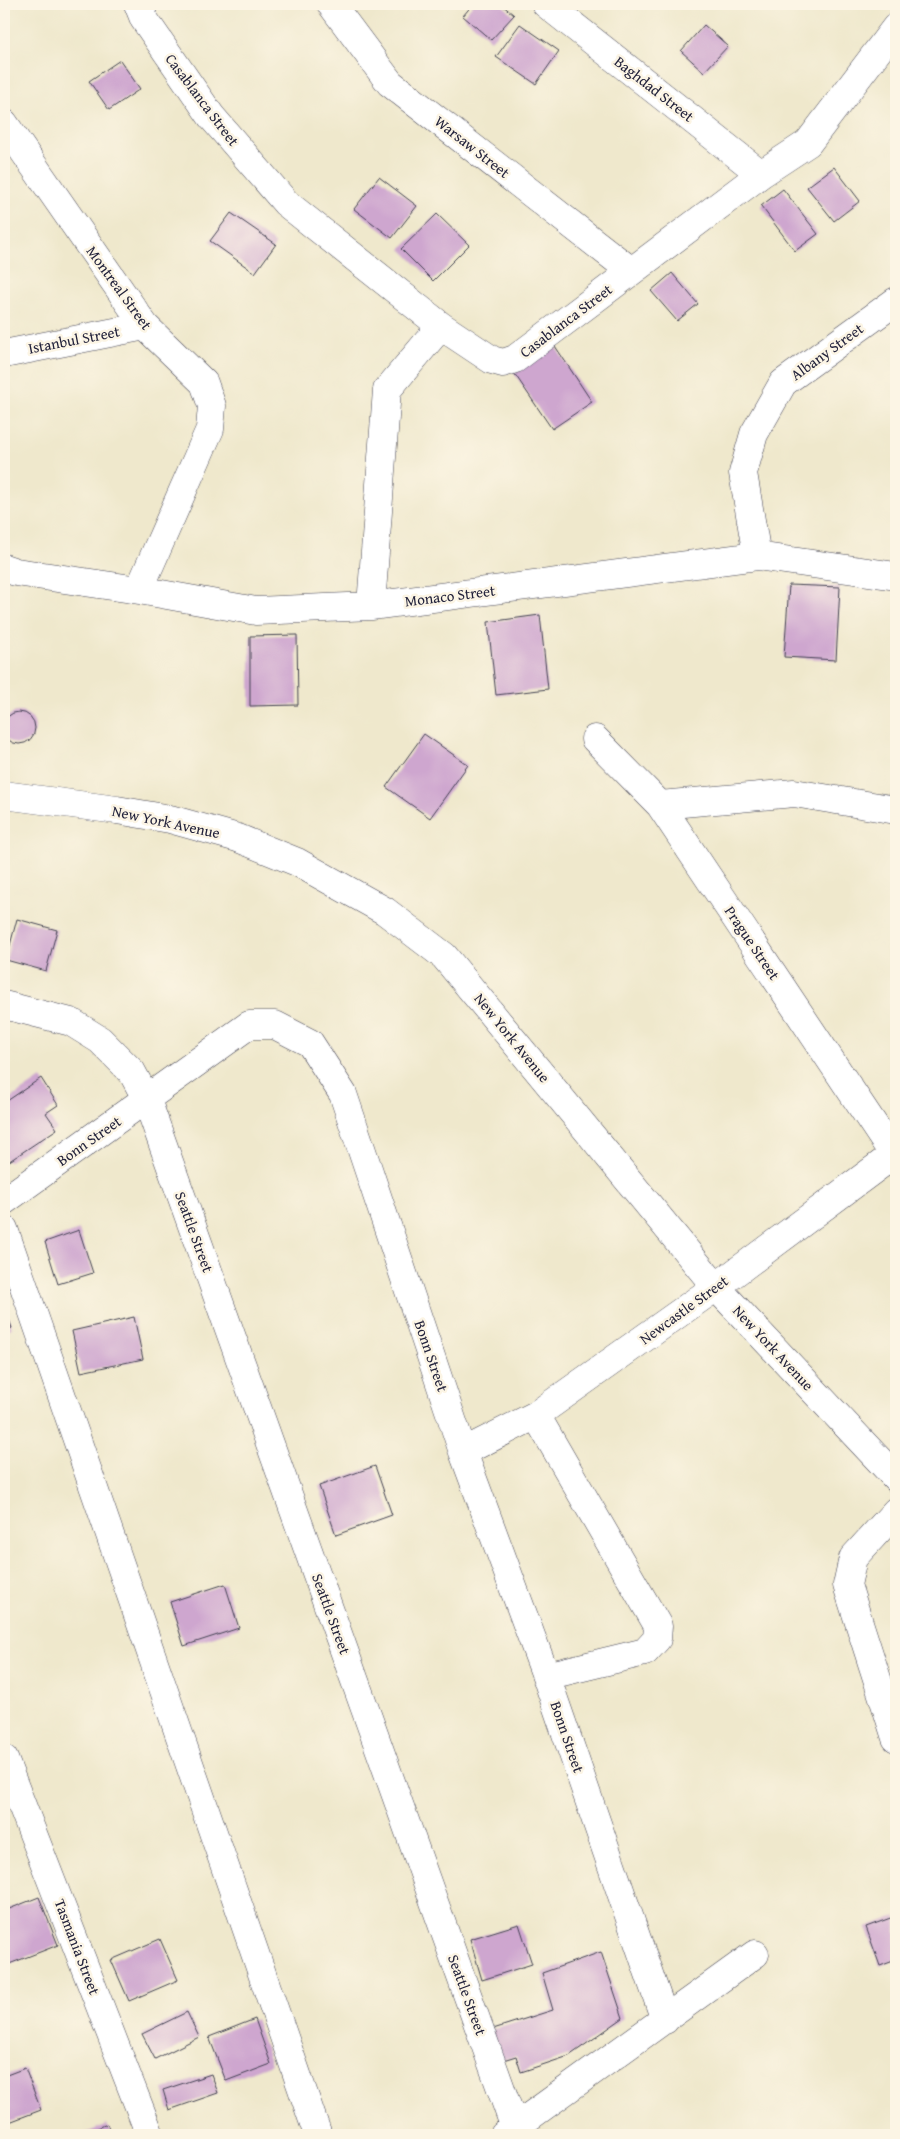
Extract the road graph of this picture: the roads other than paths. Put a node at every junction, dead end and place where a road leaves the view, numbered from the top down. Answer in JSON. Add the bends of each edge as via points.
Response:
{"nodes":[{"id":1,"x":138,"y":4,"type":"edge"},
{"id":2,"x":331,"y":4,"type":"edge"},
{"id":3,"x":546,"y":4,"type":"edge"},
{"id":4,"x":896,"y":26,"type":"edge"},
{"id":5,"x":4,"y":123,"type":"edge"},
{"id":6,"x":761,"y":174,"type":"junction"},
{"id":7,"x":631,"y":271,"type":"junction"},
{"id":8,"x":896,"y":303,"type":"edge"},
{"id":9,"x":145,"y":326,"type":"junction"},
{"id":10,"x":441,"y":326,"type":"junction"},
{"id":11,"x":4,"y":354,"type":"edge"},
{"id":12,"x":757,"y":556,"type":"junction"},
{"id":13,"x":4,"y":568,"type":"edge"},
{"id":14,"x":896,"y":576,"type":"edge"},
{"id":15,"x":139,"y":590,"type":"junction"},
{"id":16,"x":371,"y":606,"type":"junction"},
{"id":17,"x":595,"y":740,"type":"dead end"},
{"id":18,"x":4,"y":795,"type":"edge"},
{"id":19,"x":660,"y":805,"type":"junction"},
{"id":20,"x":896,"y":810,"type":"edge"},
{"id":21,"x":4,"y":1005,"type":"edge"},
{"id":22,"x":146,"y":1100,"type":"junction"},
{"id":23,"x":895,"y":1156,"type":"edge"},
{"id":24,"x":4,"y":1201,"type":"edge"},
{"id":25,"x":4,"y":1230,"type":"edge"},
{"id":26,"x":716,"y":1287,"type":"junction"},
{"id":27,"x":536,"y":1415,"type":"junction"},
{"id":28,"x":463,"y":1452,"type":"junction"},
{"id":29,"x":896,"y":1478,"type":"edge"},
{"id":30,"x":896,"y":1511,"type":"edge"},
{"id":31,"x":546,"y":1676,"type":"junction"},
{"id":32,"x":896,"y":1738,"type":"edge"},
{"id":33,"x":4,"y":1759,"type":"edge"},
{"id":34,"x":756,"y":1954,"type":"dead end"},
{"id":35,"x":665,"y":2020,"type":"junction"},
{"id":36,"x":510,"y":2131,"type":"edge"},
{"id":37,"x":150,"y":2135,"type":"edge"},
{"id":38,"x":318,"y":2135,"type":"edge"}],
"edges":[{"from":1,"to":10,"type":"street","name":"Casablanca Street","via":[[144,19],[211,116],[286,203]]},
{"from":2,"to":7,"type":"street","name":"Warsaw Street","via":[[390,83]]},
{"from":3,"to":6,"type":"street","name":"Baghdad Street"},
{"from":4,"to":6,"type":"street","name":"Casablanca Street","via":[[808,143]]},
{"from":5,"to":9,"type":"street","name":"Montreal Street"},
{"from":6,"to":7,"type":"street","name":"Casablanca Street"},
{"from":7,"to":10,"type":"street","name":"Casablanca Street","via":[[515,359],[503,363],[492,360]]},
{"from":8,"to":12,"type":"street","name":"Albany Street","via":[[783,384],[754,434],[743,473]]},
{"from":9,"to":11,"type":"street","name":"Istanbul Street"},
{"from":9,"to":15,"type":"street","name":"Montreal Street","via":[[204,383],[212,406],[210,429]]},
{"from":10,"to":16,"type":"street","via":[[387,390]]},
{"from":12,"to":14,"type":"street","name":"Monaco Street"},
{"from":12,"to":16,"type":"street","name":"Monaco Street"},
{"from":13,"to":15,"type":"street","name":"Monaco Street"},
{"from":15,"to":16,"type":"street","name":"Monaco Street","via":[[256,611]]},
{"from":17,"to":19,"type":"street","name":"Prague Street"},
{"from":18,"to":26,"type":"street","name":"New York Avenue","via":[[161,818],[238,838],[297,862],[386,911],[444,956]]},
{"from":19,"to":20,"type":"street","via":[[794,793]]},
{"from":19,"to":23,"type":"street","name":"Prague Street"},
{"from":21,"to":22,"type":"street","name":"Seattle Street","via":[[70,1022],[100,1040],[132,1072]]},
{"from":22,"to":24,"type":"street","name":"Bonn Street"},
{"from":22,"to":28,"type":"street","name":"Bonn Street","via":[[249,1025],[275,1025],[310,1043],[343,1094]]},
{"from":22,"to":36,"type":"street","name":"Seattle Street"},
{"from":23,"to":26,"type":"street","name":"Newcastle Street"},
{"from":25,"to":38,"type":"street"},
{"from":26,"to":27,"type":"street","name":"Newcastle Street"},
{"from":26,"to":29,"type":"street","name":"New York Avenue"},
{"from":27,"to":28,"type":"street","name":"Newcastle Street"},
{"from":27,"to":31,"type":"street","via":[[658,1626],[657,1639],[645,1652]]},
{"from":28,"to":31,"type":"street","name":"Bonn Street"},
{"from":30,"to":32,"type":"street","via":[[852,1558],[847,1586]]},
{"from":31,"to":35,"type":"street","name":"Bonn Street"},
{"from":33,"to":37,"type":"street","name":"Tasmania Street"},
{"from":34,"to":35,"type":"street"},
{"from":35,"to":36,"type":"street"}]}
